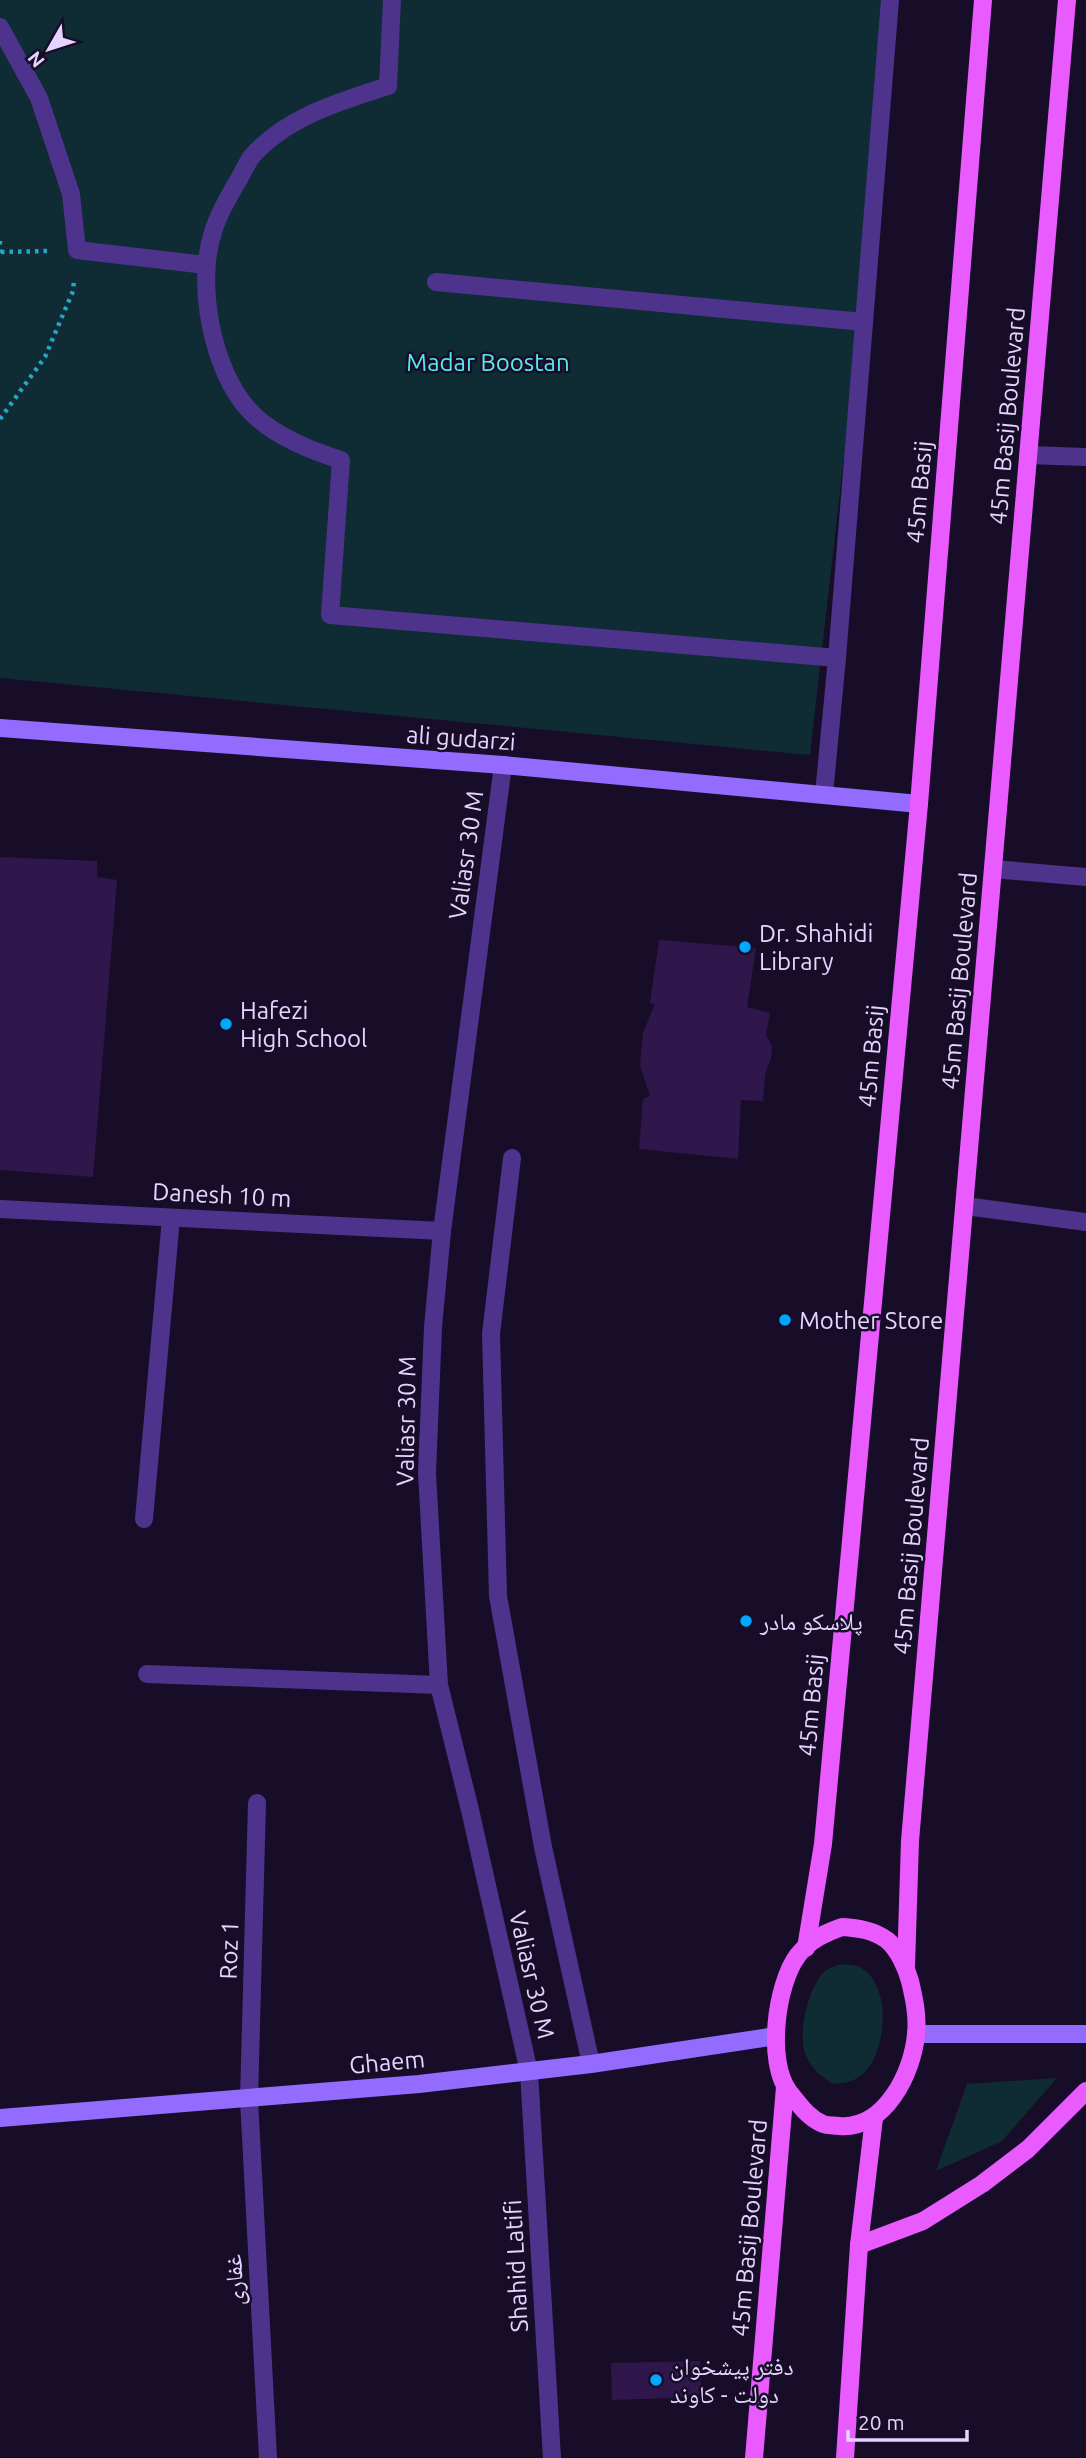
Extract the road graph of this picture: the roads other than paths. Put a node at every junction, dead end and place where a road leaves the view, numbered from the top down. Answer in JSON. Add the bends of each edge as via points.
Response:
{"nodes":[{"id":1,"x":392,"y":0,"type":"edge"},
{"id":2,"x":890,"y":0,"type":"edge"},
{"id":3,"x":983,"y":0,"type":"edge"},
{"id":4,"x":1067,"y":0,"type":"edge"},
{"id":5,"x":0,"y":27,"type":"edge"},
{"id":6,"x":206,"y":265,"type":"junction"},
{"id":7,"x":436,"y":282,"type":"dead end"},
{"id":8,"x":864,"y":322,"type":"junction"},
{"id":9,"x":1028,"y":455,"type":"junction"},
{"id":10,"x":1086,"y":457,"type":"edge"},
{"id":11,"x":838,"y":658,"type":"junction"},
{"id":12,"x":0,"y":728,"type":"edge"},
{"id":13,"x":503,"y":765,"type":"junction"},
{"id":14,"x":824,"y":794,"type":"junction"},
{"id":15,"x":919,"y":804,"type":"junction"},
{"id":16,"x":993,"y":869,"type":"junction"},
{"id":17,"x":1086,"y":877,"type":"edge"},
{"id":18,"x":512,"y":1158,"type":"dead end"},
{"id":19,"x":965,"y":1206,"type":"junction"},
{"id":20,"x":0,"y":1209,"type":"edge"},
{"id":21,"x":171,"y":1217,"type":"junction"},
{"id":22,"x":1086,"y":1222,"type":"edge"},
{"id":23,"x":442,"y":1231,"type":"junction"},
{"id":24,"x":144,"y":1519,"type":"dead end"},
{"id":25,"x":147,"y":1674,"type":"dead end"},
{"id":26,"x":439,"y":1685,"type":"junction"},
{"id":27,"x":257,"y":1803,"type":"dead end"},
{"id":28,"x":806,"y":1948,"type":"junction"},
{"id":29,"x":906,"y":1966,"type":"junction"},
{"id":30,"x":916,"y":2034,"type":"junction"},
{"id":31,"x":1086,"y":2034,"type":"edge"},
{"id":32,"x":776,"y":2036,"type":"junction"},
{"id":33,"x":591,"y":2064,"type":"junction"},
{"id":34,"x":529,"y":2071,"type":"junction"},
{"id":35,"x":785,"y":2087,"type":"junction"},
{"id":36,"x":1086,"y":2091,"type":"edge"},
{"id":37,"x":249,"y":2099,"type":"junction"},
{"id":38,"x":0,"y":2118,"type":"edge"},
{"id":39,"x":874,"y":2118,"type":"junction"},
{"id":40,"x":859,"y":2245,"type":"junction"},
{"id":41,"x":268,"y":2458,"type":"edge"},
{"id":42,"x":552,"y":2458,"type":"edge"},
{"id":43,"x":754,"y":2458,"type":"edge"},
{"id":44,"x":845,"y":2458,"type":"edge"}],
"edges":[{"from":1,"to":6,"type":"street","via":[[388,86],[296,119],[252,156],[216,222]]},
{"from":2,"to":8,"type":"street"},
{"from":3,"to":15,"type":"main road","name":"45m Basij"},
{"from":4,"to":9,"type":"main road","name":"45m Basij Boulevard"},
{"from":5,"to":6,"type":"street","via":[[39,98],[71,194],[77,250]]},
{"from":6,"to":11,"type":"street","via":[[209,318],[225,372],[248,410],[282,435],[341,460],[330,615]]},
{"from":7,"to":8,"type":"street"},
{"from":8,"to":11,"type":"street"},
{"from":9,"to":10,"type":"street"},
{"from":9,"to":16,"type":"main road","name":"45m Basij Boulevard"},
{"from":11,"to":14,"type":"street"},
{"from":12,"to":13,"type":"street","name":"ali gudarzi"},
{"from":13,"to":14,"type":"street","name":"ali gudarzi"},
{"from":13,"to":23,"type":"street","name":"Valiasr 30 M"},
{"from":14,"to":15,"type":"street","name":"ali gudarzi"},
{"from":15,"to":28,"type":"main road","name":"45m Basij","via":[[823,1844]]},
{"from":16,"to":17,"type":"street"},
{"from":16,"to":19,"type":"main road","name":"45m Basij Boulevard"},
{"from":18,"to":33,"type":"street","via":[[491,1334],[498,1596],[543,1847]]},
{"from":19,"to":22,"type":"street"},
{"from":19,"to":29,"type":"main road","name":"45m Basij Boulevard","via":[[912,1827]]},
{"from":20,"to":21,"type":"street","name":"Danesh 10 m"},
{"from":21,"to":23,"type":"street","name":"Danesh 10 m"},
{"from":21,"to":24,"type":"street"},
{"from":23,"to":26,"type":"street","name":"Valiasr 30 M","via":[[427,1473]]},
{"from":25,"to":26,"type":"street"},
{"from":26,"to":34,"type":"street","name":"Valiasr 30 M"},
{"from":27,"to":37,"type":"street","name":"Roz 1"},
{"from":28,"to":29,"type":"main road","via":[[819,1935],[842,1927],[867,1929],[888,1941]]},
{"from":28,"to":32,"type":"main road","via":[[783,1985]]},
{"from":29,"to":30,"type":"main road"},
{"from":30,"to":31,"type":"street"},
{"from":30,"to":39,"type":"main road","via":[[895,2096]]},
{"from":32,"to":33,"type":"street","name":"Ghaem"},
{"from":32,"to":35,"type":"main road"},
{"from":33,"to":34,"type":"street","name":"Ghaem"},
{"from":34,"to":37,"type":"street","name":"Ghaem"},
{"from":34,"to":42,"type":"street","name":"Shahid Latifi"},
{"from":35,"to":39,"type":"main road","via":[[804,2111],[824,2124],[849,2127]]},
{"from":35,"to":43,"type":"main road","name":"45m Basij Boulevard"},
{"from":36,"to":40,"type":"main road","via":[[1028,2150],[982,2184],[923,2221]]},
{"from":37,"to":38,"type":"street","name":"Ghaem"},
{"from":37,"to":41,"type":"street","name":"غفاری"},
{"from":39,"to":40,"type":"main road"},
{"from":40,"to":44,"type":"main road"}]}
